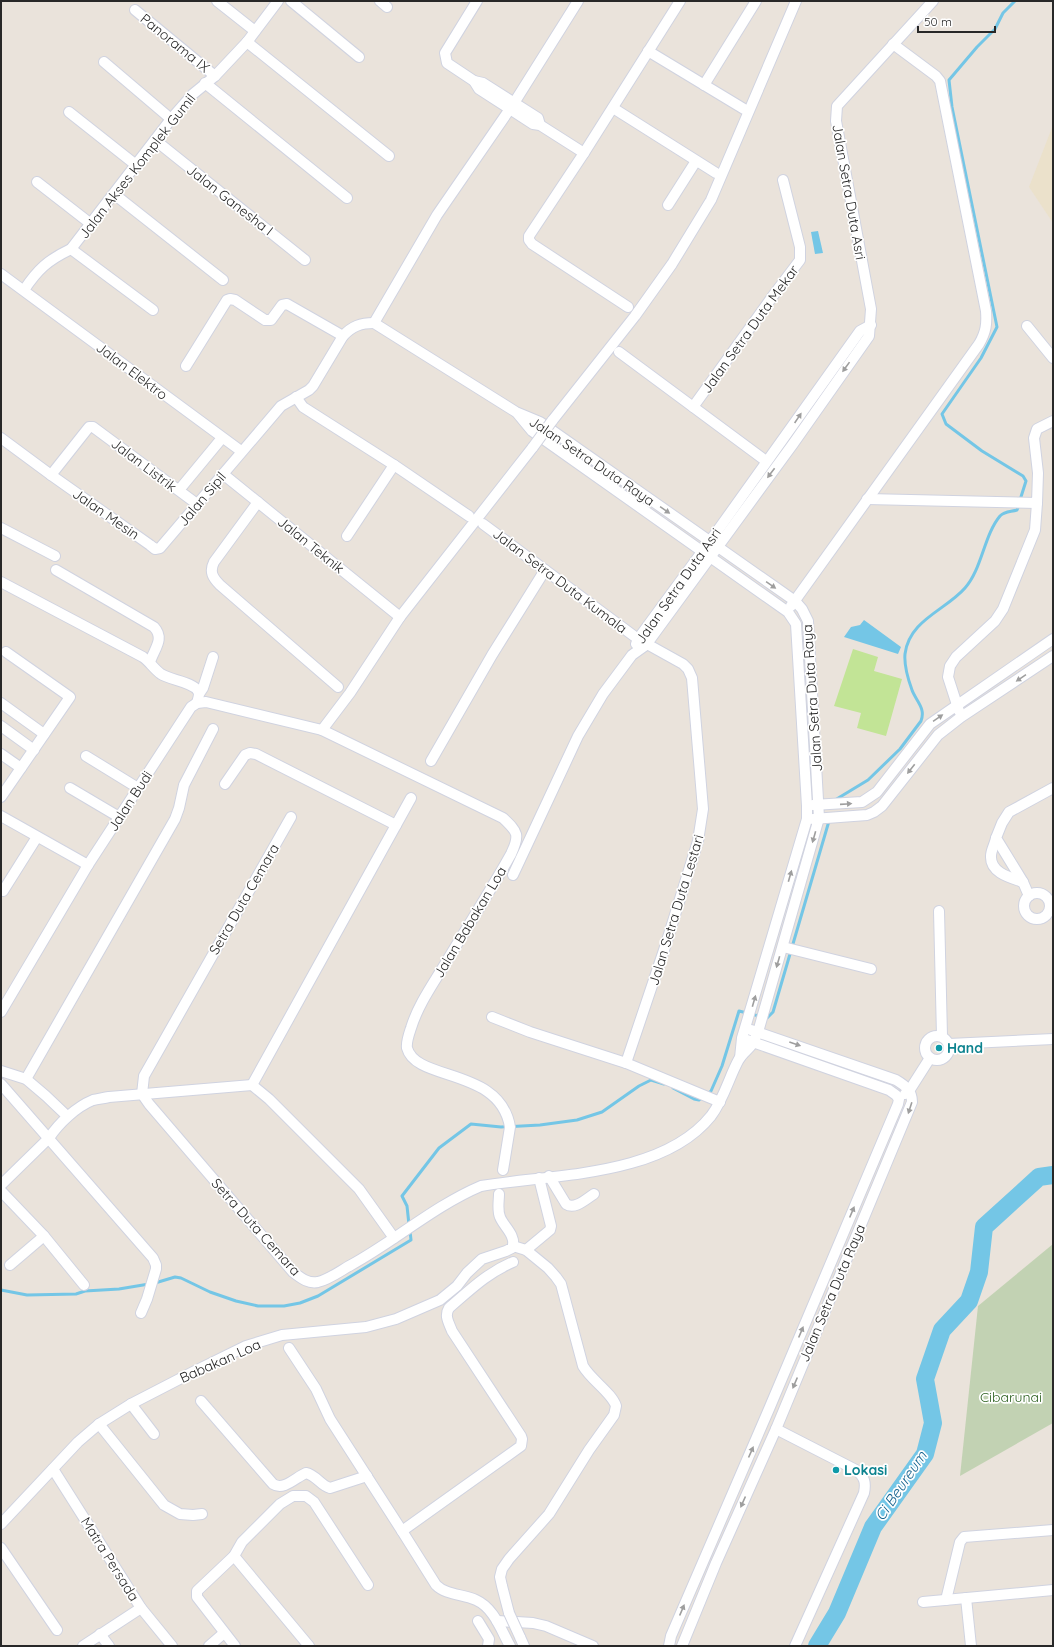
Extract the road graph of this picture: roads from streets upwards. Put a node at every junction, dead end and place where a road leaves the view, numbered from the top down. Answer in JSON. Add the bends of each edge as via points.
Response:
{"nodes":[{"id":1,"x":217,"y":1,"type":"edge"},
{"id":2,"x":278,"y":1,"type":"edge"},
{"id":3,"x":290,"y":1,"type":"edge"},
{"id":4,"x":477,"y":1,"type":"edge"},
{"id":5,"x":578,"y":1,"type":"edge"},
{"id":6,"x":680,"y":1,"type":"edge"},
{"id":7,"x":756,"y":1,"type":"edge"},
{"id":8,"x":796,"y":1,"type":"edge"},
{"id":9,"x":933,"y":1,"type":"edge"},
{"id":10,"x":135,"y":10,"type":"dead end"},
{"id":11,"x":255,"y":32,"type":"junction"},
{"id":12,"x":247,"y":42,"type":"junction"},
{"id":13,"x":893,"y":44,"type":"junction"},
{"id":14,"x":648,"y":52,"type":"junction"},
{"id":15,"x":359,"y":57,"type":"dead end"},
{"id":16,"x":104,"y":62,"type":"dead end"},
{"id":17,"x":215,"y":76,"type":"junction"},
{"id":18,"x":205,"y":83,"type":"junction"},
{"id":19,"x":704,"y":85,"type":"junction"},
{"id":20,"x":512,"y":106,"type":"junction"},
{"id":21,"x":613,"y":108,"type":"junction"},
{"id":22,"x":744,"y":109,"type":"dead end"},
{"id":23,"x":69,"y":112,"type":"dead end"},
{"id":24,"x":172,"y":119,"type":"junction"},
{"id":25,"x":155,"y":140,"type":"junction"},
{"id":26,"x":584,"y":153,"type":"junction"},
{"id":27,"x":389,"y":156,"type":"dead end"},
{"id":28,"x":696,"y":161,"type":"junction"},
{"id":29,"x":136,"y":165,"type":"junction"},
{"id":30,"x":716,"y":173,"type":"dead end"},
{"id":31,"x":783,"y":180,"type":"dead end"},
{"id":32,"x":36,"y":182,"type":"dead end"},
{"id":33,"x":114,"y":194,"type":"junction"},
{"id":34,"x":347,"y":198,"type":"dead end"},
{"id":35,"x":668,"y":206,"type":"dead end"},
{"id":36,"x":91,"y":224,"type":"junction"},
{"id":37,"x":71,"y":249,"type":"junction"},
{"id":38,"x":305,"y":260,"type":"dead end"},
{"id":39,"x":1,"y":274,"type":"edge"},
{"id":40,"x":223,"y":280,"type":"dead end"},
{"id":41,"x":24,"y":290,"type":"junction"},
{"id":42,"x":628,"y":307,"type":"dead end"},
{"id":43,"x":153,"y":310,"type":"dead end"},
{"id":44,"x":374,"y":323,"type":"junction"},
{"id":45,"x":871,"y":325,"type":"junction"},
{"id":46,"x":1027,"y":326,"type":"dead end"},
{"id":47,"x":343,"y":336,"type":"junction"},
{"id":48,"x":619,"y":352,"type":"dead end"},
{"id":49,"x":1053,"y":358,"type":"edge"},
{"id":50,"x":186,"y":366,"type":"dead end"},
{"id":51,"x":822,"y":383,"type":"junction"},
{"id":52,"x":830,"y":390,"type":"junction"},
{"id":53,"x":296,"y":397,"type":"junction"},
{"id":54,"x":693,"y":407,"type":"junction"},
{"id":55,"x":516,"y":412,"type":"junction"},
{"id":56,"x":1053,"y":421,"type":"edge"},
{"id":57,"x":1,"y":438,"type":"edge"},
{"id":58,"x":222,"y":438,"type":"junction"},
{"id":59,"x":784,"y":439,"type":"junction"},
{"id":60,"x":569,"y":442,"type":"junction"},
{"id":61,"x":793,"y":444,"type":"junction"},
{"id":62,"x":241,"y":451,"type":"junction"},
{"id":63,"x":560,"y":451,"type":"junction"},
{"id":64,"x":766,"y":461,"type":"junction"},
{"id":65,"x":394,"y":465,"type":"junction"},
{"id":66,"x":223,"y":474,"type":"junction"},
{"id":67,"x":51,"y":475,"type":"junction"},
{"id":68,"x":753,"y":489,"type":"junction"},
{"id":69,"x":179,"y":490,"type":"junction"},
{"id":70,"x":867,"y":499,"type":"junction"},
{"id":71,"x":258,"y":502,"type":"junction"},
{"id":72,"x":1037,"y":503,"type":"junction"},
{"id":73,"x":197,"y":504,"type":"junction"},
{"id":74,"x":469,"y":516,"type":"dead end"},
{"id":75,"x":483,"y":524,"type":"dead end"},
{"id":76,"x":1,"y":528,"type":"edge"},
{"id":77,"x":346,"y":536,"type":"dead end"},
{"id":78,"x":713,"y":545,"type":"junction"},
{"id":79,"x":162,"y":546,"type":"joint"},
{"id":80,"x":706,"y":554,"type":"junction"},
{"id":81,"x":54,"y":556,"type":"dead end"},
{"id":82,"x":56,"y":570,"type":"dead end"},
{"id":83,"x":545,"y":570,"type":"junction"},
{"id":84,"x":1,"y":582,"type":"edge"},
{"id":85,"x":795,"y":601,"type":"junction"},
{"id":86,"x":788,"y":612,"type":"junction"},
{"id":87,"x":400,"y":617,"type":"junction"},
{"id":88,"x":638,"y":638,"type":"junction"},
{"id":89,"x":1053,"y":639,"type":"edge"},
{"id":90,"x":646,"y":645,"type":"junction"},
{"id":91,"x":6,"y":652,"type":"dead end"},
{"id":92,"x":632,"y":655,"type":"junction"},
{"id":93,"x":1053,"y":656,"type":"edge"},
{"id":94,"x":213,"y":657,"type":"dead end"},
{"id":95,"x":150,"y":662,"type":"junction"},
{"id":96,"x":338,"y":687,"type":"dead end"},
{"id":97,"x":198,"y":699,"type":"junction"},
{"id":98,"x":1,"y":703,"type":"edge"},
{"id":99,"x":957,"y":706,"type":"junction"},
{"id":100,"x":961,"y":717,"type":"junction"},
{"id":101,"x":1,"y":726,"type":"edge"},
{"id":102,"x":213,"y":729,"type":"dead end"},
{"id":103,"x":322,"y":730,"type":"junction"},
{"id":104,"x":44,"y":734,"type":"junction"},
{"id":105,"x":34,"y":750,"type":"junction"},
{"id":106,"x":1,"y":754,"type":"edge"},
{"id":107,"x":86,"y":756,"type":"dead end"},
{"id":108,"x":431,"y":761,"type":"dead end"},
{"id":109,"x":21,"y":768,"type":"junction"},
{"id":110,"x":225,"y":784,"type":"dead end"},
{"id":111,"x":70,"y":788,"type":"dead end"},
{"id":112,"x":138,"y":788,"type":"junction"},
{"id":113,"x":1053,"y":788,"type":"edge"},
{"id":114,"x":1,"y":797,"type":"edge"},
{"id":115,"x":411,"y":798,"type":"dead end"},
{"id":116,"x":820,"y":805,"type":"junction"},
{"id":117,"x":807,"y":806,"type":"junction"},
{"id":118,"x":1,"y":817,"type":"edge"},
{"id":119,"x":119,"y":817,"type":"junction"},
{"id":120,"x":291,"y":817,"type":"dead end"},
{"id":121,"x":819,"y":818,"type":"junction"},
{"id":122,"x":807,"y":819,"type":"junction"},
{"id":123,"x":396,"y":825,"type":"junction"},
{"id":124,"x":37,"y":837,"type":"junction"},
{"id":125,"x":996,"y":838,"type":"junction"},
{"id":126,"x":88,"y":865,"type":"junction"},
{"id":127,"x":513,"y":875,"type":"dead end"},
{"id":128,"x":1023,"y":882,"type":"junction"},
{"id":129,"x":3,"y":891,"type":"dead end"},
{"id":130,"x":1030,"y":896,"type":"dead end"},
{"id":131,"x":939,"y":911,"type":"dead end"},
{"id":132,"x":783,"y":947,"type":"junction"},
{"id":133,"x":872,"y":969,"type":"dead end"},
{"id":134,"x":1,"y":1012,"type":"edge"},
{"id":135,"x":492,"y":1017,"type":"dead end"},
{"id":136,"x":746,"y":1028,"type":"junction"},
{"id":137,"x":758,"y":1032,"type":"junction"},
{"id":138,"x":942,"y":1036,"type":"junction"},
{"id":139,"x":742,"y":1038,"type":"junction"},
{"id":140,"x":1053,"y":1039,"type":"edge"},
{"id":141,"x":753,"y":1042,"type":"junction"},
{"id":142,"x":949,"y":1044,"type":"junction"},
{"id":143,"x":740,"y":1058,"type":"junction"},
{"id":144,"x":930,"y":1058,"type":"junction"},
{"id":145,"x":626,"y":1063,"type":"junction"},
{"id":146,"x":1,"y":1071,"type":"edge"},
{"id":147,"x":26,"y":1079,"type":"junction"},
{"id":148,"x":1,"y":1084,"type":"edge"},
{"id":149,"x":252,"y":1085,"type":"junction"},
{"id":150,"x":909,"y":1091,"type":"junction"},
{"id":151,"x":142,"y":1094,"type":"junction"},
{"id":152,"x":899,"y":1099,"type":"junction"},
{"id":153,"x":720,"y":1102,"type":"junction"},
{"id":154,"x":67,"y":1116,"type":"junction"},
{"id":155,"x":49,"y":1138,"type":"junction"},
{"id":156,"x":503,"y":1170,"type":"dead end"},
{"id":157,"x":868,"y":1176,"type":"junction"},
{"id":158,"x":544,"y":1177,"type":"junction"},
{"id":159,"x":880,"y":1181,"type":"junction"},
{"id":160,"x":1,"y":1185,"type":"edge"},
{"id":161,"x":1,"y":1191,"type":"edge"},
{"id":162,"x":499,"y":1194,"type":"dead end"},
{"id":163,"x":594,"y":1194,"type":"dead end"},
{"id":164,"x":44,"y":1236,"type":"junction"},
{"id":165,"x":394,"y":1238,"type":"junction"},
{"id":166,"x":513,"y":1246,"type":"junction"},
{"id":167,"x":526,"y":1250,"type":"junction"},
{"id":168,"x":513,"y":1262,"type":"dead end"},
{"id":169,"x":10,"y":1265,"type":"dead end"},
{"id":170,"x":84,"y":1285,"type":"dead end"},
{"id":171,"x":814,"y":1302,"type":"junction"},
{"id":172,"x":826,"y":1307,"type":"junction"},
{"id":173,"x":141,"y":1313,"type":"dead end"},
{"id":174,"x":289,"y":1348,"type":"dead end"},
{"id":175,"x":201,"y":1401,"type":"dead end"},
{"id":176,"x":131,"y":1404,"type":"junction"},
{"id":177,"x":99,"y":1424,"type":"junction"},
{"id":178,"x":776,"y":1429,"type":"junction"},
{"id":179,"x":154,"y":1434,"type":"dead end"},
{"id":180,"x":53,"y":1469,"type":"junction"},
{"id":181,"x":367,"y":1476,"type":"junction"},
{"id":182,"x":202,"y":1514,"type":"dead end"},
{"id":183,"x":1,"y":1524,"type":"edge"},
{"id":184,"x":1053,"y":1530,"type":"edge"},
{"id":185,"x":402,"y":1531,"type":"junction"},
{"id":186,"x":1,"y":1548,"type":"edge"},
{"id":187,"x":234,"y":1556,"type":"junction"},
{"id":188,"x":704,"y":1558,"type":"junction"},
{"id":189,"x":716,"y":1563,"type":"junction"},
{"id":190,"x":368,"y":1585,"type":"dead end"},
{"id":191,"x":1053,"y":1590,"type":"edge"},
{"id":192,"x":966,"y":1598,"type":"junction"},
{"id":193,"x":946,"y":1600,"type":"junction"},
{"id":194,"x":923,"y":1602,"type":"dead end"},
{"id":195,"x":140,"y":1608,"type":"junction"},
{"id":196,"x":478,"y":1621,"type":"dead end"},
{"id":197,"x":497,"y":1621,"type":"junction"},
{"id":198,"x":58,"y":1630,"type":"dead end"},
{"id":199,"x":224,"y":1633,"type":"junction"},
{"id":200,"x":100,"y":1634,"type":"junction"},
{"id":201,"x":522,"y":1642,"type":"edge"},
{"id":202,"x":83,"y":1646,"type":"edge"},
{"id":203,"x":109,"y":1646,"type":"edge"},
{"id":204,"x":172,"y":1646,"type":"edge"},
{"id":205,"x":209,"y":1646,"type":"edge"},
{"id":206,"x":235,"y":1646,"type":"edge"},
{"id":207,"x":309,"y":1646,"type":"edge"},
{"id":208,"x":488,"y":1646,"type":"edge"},
{"id":209,"x":510,"y":1646,"type":"edge"},
{"id":210,"x":593,"y":1646,"type":"edge"},
{"id":211,"x":669,"y":1646,"type":"edge"},
{"id":212,"x":682,"y":1646,"type":"edge"},
{"id":213,"x":795,"y":1646,"type":"edge"},
{"id":214,"x":971,"y":1646,"type":"edge"}],
"edges":[{"from":1,"to":11,"type":"street"},
{"from":2,"to":11,"type":"street","name":"Jalan Akses Komplek Gumil"},
{"from":3,"to":15,"type":"street"},
{"from":4,"to":20,"type":"street","via":[[445,53],[447,63],[474,81],[483,82]]},
{"from":5,"to":20,"type":"street"},
{"from":6,"to":14,"type":"street"},
{"from":7,"to":19,"type":"street"},
{"from":8,"to":87,"type":"street","bridge":true,"via":[[711,200],[672,264],[635,316]]},
{"from":9,"to":13,"type":"street","name":"Jalan Setra Duta Asri"},
{"from":10,"to":17,"type":"street","name":"Panorama IX"},
{"from":11,"to":12,"type":"street","name":"Jalan Akses Komplek Gumil"},
{"from":12,"to":17,"type":"street","name":"Jalan Akses Komplek Gumil"},
{"from":12,"to":27,"type":"street"},
{"from":13,"to":45,"type":"street","name":"Jalan Setra Duta Asri","via":[[839,102],[836,110],[871,308]]},
{"from":13,"to":70,"type":"street","via":[[940,81],[987,323],[985,333],[978,344]]},
{"from":14,"to":19,"type":"street"},
{"from":14,"to":21,"type":"street"},
{"from":16,"to":24,"type":"street"},
{"from":17,"to":18,"type":"street","name":"Jalan Akses Komplek Gumil"},
{"from":18,"to":24,"type":"street","name":"Jalan Akses Komplek Gumil"},
{"from":18,"to":34,"type":"street"},
{"from":19,"to":22,"type":"street"},
{"from":20,"to":26,"type":"street","via":[[534,124],[540,125]]},
{"from":20,"to":44,"type":"street","via":[[438,215]]},
{"from":21,"to":26,"type":"street"},
{"from":21,"to":28,"type":"street"},
{"from":23,"to":29,"type":"street"},
{"from":24,"to":25,"type":"street","name":"Jalan Akses Komplek Gumil"},
{"from":25,"to":29,"type":"street","name":"Jalan Akses Komplek Gumil"},
{"from":25,"to":38,"type":"street","name":"Jalan Ganesha I"},
{"from":26,"to":42,"type":"street","via":[[529,236],[529,240]]},
{"from":28,"to":30,"type":"street"},
{"from":28,"to":35,"type":"street"},
{"from":29,"to":33,"type":"street","name":"Jalan Akses Komplek Gumil"},
{"from":31,"to":54,"type":"street","name":"Jalan Setra Duta Mekar","via":[[800,247],[800,260]]},
{"from":32,"to":36,"type":"street"},
{"from":33,"to":36,"type":"street","name":"Jalan Akses Komplek Gumil"},
{"from":33,"to":40,"type":"street"},
{"from":36,"to":37,"type":"street","name":"Jalan Akses Komplek Gumil"},
{"from":37,"to":41,"type":"street","name":"Jalan Akses Komplek Gumil","via":[[37,271]]},
{"from":37,"to":43,"type":"street"},
{"from":39,"to":41,"type":"street","name":"Jalan Elektro"},
{"from":41,"to":58,"type":"street","name":"Jalan Elektro"},
{"from":44,"to":47,"type":"street","via":[[357,325]]},
{"from":44,"to":55,"type":"street","name":"Jalan Setra Duta Raya"},
{"from":45,"to":51,"type":"street","name":"Jalan Setra Duta Asri","via":[[860,331]]},
{"from":45,"to":52,"type":"street","name":"Jalan Setra Duta Asri","one_way":true,"via":[[869,336]]},
{"from":46,"to":49,"type":"street"},
{"from":47,"to":50,"type":"street","via":[[288,304],[282,305],[270,320],[265,320],[230,299]]},
{"from":47,"to":53,"type":"street","name":"Jalan Sipil","via":[[313,386]]},
{"from":48,"to":54,"type":"street"},
{"from":51,"to":52,"type":"street"},
{"from":59,"to":51,"type":"street","name":"Jalan Setra Duta Asri","one_way":true},
{"from":52,"to":61,"type":"street","name":"Jalan Setra Duta Asri"},
{"from":53,"to":62,"type":"street","name":"Jalan Sipil","via":[[282,406]]},
{"from":53,"to":65,"type":"street","via":[[303,407]]},
{"from":54,"to":64,"type":"street"},
{"from":55,"to":60,"type":"street","name":"Jalan Setra Duta Raya","via":[[540,422]]},
{"from":55,"to":63,"type":"street","name":"Jalan Setra Duta Raya","via":[[532,431]]},
{"from":56,"to":72,"type":"street","via":[[1037,429],[1034,438],[1038,473]]},
{"from":57,"to":67,"type":"street"},
{"from":58,"to":62,"type":"street","name":"Jalan Elektro"},
{"from":58,"to":69,"type":"street","name":"Jalan Sipil"},
{"from":59,"to":61,"type":"street"},
{"from":59,"to":64,"type":"street","name":"Jalan Setra Duta Asri"},
{"from":60,"to":63,"type":"street"},
{"from":60,"to":78,"type":"street","name":"Jalan Setra Duta Raya","one_way":true},
{"from":61,"to":68,"type":"street","name":"Jalan Setra Duta Asri","one_way":true},
{"from":62,"to":66,"type":"street","name":"Jalan Sipil"},
{"from":63,"to":80,"type":"street","name":"Jalan Setra Duta Raya"},
{"from":64,"to":68,"type":"street","name":"Jalan Setra Duta Asri"},
{"from":65,"to":74,"type":"street"},
{"from":65,"to":77,"type":"street"},
{"from":66,"to":71,"type":"street","name":"Jalan Teknik"},
{"from":66,"to":73,"type":"street","name":"Jalan Sipil"},
{"from":67,"to":69,"type":"street","name":"Jalan Listrik","via":[[91,426]]},
{"from":67,"to":79,"type":"street","name":"Jalan Mesin","via":[[155,549]]},
{"from":68,"to":78,"type":"street","name":"Jalan Setra Duta Asri"},
{"from":69,"to":73,"type":"street","name":"Jalan Listrik"},
{"from":70,"to":72,"type":"street"},
{"from":70,"to":85,"type":"street"},
{"from":71,"to":87,"type":"street","name":"Jalan Teknik"},
{"from":71,"to":96,"type":"street","via":[[214,562],[211,574],[220,585]]},
{"from":72,"to":99,"type":"street","via":[[1035,530],[1003,609],[995,621],[956,657],[950,666],[948,677]]},
{"from":73,"to":79,"type":"street","name":"Jalan Sipil"},
{"from":75,"to":83,"type":"street","name":"Jalan Setra Duta Kumala"},
{"from":76,"to":81,"type":"street"},
{"from":78,"to":80,"type":"street","name":"Jalan Setra Duta Asri"},
{"from":78,"to":85,"type":"street","name":"Jalan Setra Duta Raya","one_way":true},
{"from":80,"to":86,"type":"street","name":"Jalan Setra Duta Raya"},
{"from":80,"to":88,"type":"street","name":"Jalan Setra Duta Asri"},
{"from":80,"to":90,"type":"street","name":"Jalan Setra Duta Asri"},
{"from":82,"to":95,"type":"street","via":[[154,627],[159,632],[159,640]]},
{"from":83,"to":88,"type":"street","name":"Jalan Setra Duta Kumala"},
{"from":83,"to":108,"type":"street"},
{"from":84,"to":95,"type":"street"},
{"from":85,"to":86,"type":"street"},
{"from":85,"to":116,"type":"street","name":"Jalan Setra Duta Raya","via":[[808,621]]},
{"from":86,"to":117,"type":"street","name":"Jalan Setra Duta Raya","via":[[797,627]]},
{"from":87,"to":103,"type":"street","via":[[350,693]]},
{"from":88,"to":90,"type":"street","name":"Jalan Setra Duta Lestari"},
{"from":88,"to":92,"type":"street","name":"Jalan Setra Duta Asri"},
{"from":89,"to":99,"type":"street"},
{"from":90,"to":92,"type":"street","name":"Jalan Setra Duta Asri"},
{"from":90,"to":145,"type":"street","name":"Jalan Setra Duta Lestari","via":[[683,664],[692,678],[703,809],[698,841]]},
{"from":91,"to":104,"type":"street","via":[[70,697]]},
{"from":92,"to":127,"type":"street","via":[[602,694],[578,736]]},
{"from":93,"to":100,"type":"street","one_way":true},
{"from":94,"to":97,"type":"street","name":"Jalan Budi"},
{"from":95,"to":97,"type":"street","via":[[162,675],[192,686],[197,690]]},
{"from":97,"to":103,"type":"street"},
{"from":97,"to":112,"type":"street","name":"Jalan Budi","via":[[185,714]]},
{"from":98,"to":104,"type":"street"},
{"from":99,"to":100,"type":"street"},
{"from":116,"to":99,"type":"street","one_way":true,"via":[[862,802],[870,798],[930,724]]},
{"from":100,"to":121,"type":"street","one_way":true,"via":[[938,735],[882,806],[874,812],[867,815]]},
{"from":101,"to":105,"type":"street"},
{"from":102,"to":147,"type":"street","via":[[184,785],[175,819]]},
{"from":103,"to":156,"type":"street","name":"Jalan Babakan Loa","via":[[503,818],[515,829],[516,843],[504,867],[427,994],[413,1020],[407,1044],[409,1054],[419,1063],[469,1081],[492,1094],[501,1105],[510,1126]]},
{"from":104,"to":105,"type":"street"},
{"from":105,"to":109,"type":"street"},
{"from":106,"to":109,"type":"street"},
{"from":107,"to":112,"type":"street"},
{"from":109,"to":114,"type":"street"},
{"from":110,"to":123,"type":"street","via":[[245,755],[256,754]]},
{"from":111,"to":119,"type":"street"},
{"from":112,"to":119,"type":"street","name":"Jalan Budi"},
{"from":113,"to":125,"type":"street","via":[[1010,812]]},
{"from":115,"to":123,"type":"street"},
{"from":116,"to":117,"type":"street"},
{"from":116,"to":121,"type":"street","name":"Jalan Setra Duta Raya"},
{"from":117,"to":122,"type":"street","name":"Jalan Setra Duta Raya"},
{"from":118,"to":124,"type":"street"},
{"from":119,"to":126,"type":"street","name":"Jalan Budi"},
{"from":120,"to":151,"type":"street","name":"Setra Duta Cemara","via":[[144,1076]]},
{"from":121,"to":122,"type":"street"},
{"from":121,"to":132,"type":"street","name":"Jalan Setra Duta Raya","one_way":true},
{"from":136,"to":122,"type":"street","name":"Jalan Setra Duta Raya","one_way":true},
{"from":123,"to":149,"type":"street"},
{"from":124,"to":126,"type":"street"},
{"from":124,"to":129,"type":"street"},
{"from":125,"to":128,"type":"street"},
{"from":125,"to":128,"type":"street","via":[[991,858],[996,870]]},
{"from":126,"to":134,"type":"street","name":"Jalan Budi"},
{"from":128,"to":130,"type":"street"},
{"from":131,"to":138,"type":"street"},
{"from":132,"to":133,"type":"street"},
{"from":132,"to":137,"type":"street","name":"Jalan Setra Duta Raya","one_way":true},
{"from":135,"to":145,"type":"street"},
{"from":136,"to":137,"type":"street"},
{"from":136,"to":139,"type":"street","name":"Jalan Setra Duta Raya"},
{"from":137,"to":141,"type":"street","name":"Jalan Setra Duta Raya"},
{"from":137,"to":150,"type":"street","one_way":true,"via":[[896,1080]]},
{"from":138,"to":142,"type":"street"},
{"from":138,"to":144,"type":"street","via":[[932,1036],[926,1042],[925,1051]]},
{"from":139,"to":141,"type":"street"},
{"from":139,"to":143,"type":"street","name":"Setra Duta Cemara"},
{"from":140,"to":142,"type":"street"},
{"from":141,"to":143,"type":"street","name":"Setra Duta Cemara"},
{"from":141,"to":152,"type":"street","via":[[889,1090]]},
{"from":142,"to":144,"type":"street","via":[[949,1052],[943,1059]]},
{"from":143,"to":153,"type":"street","name":"Setra Duta Cemara"},
{"from":144,"to":150,"type":"street"},
{"from":145,"to":153,"type":"street"},
{"from":146,"to":147,"type":"street"},
{"from":147,"to":154,"type":"street"},
{"from":148,"to":155,"type":"street"},
{"from":149,"to":151,"type":"street"},
{"from":149,"to":165,"type":"street","via":[[359,1189]]},
{"from":150,"to":152,"type":"street"},
{"from":150,"to":159,"type":"street","name":"Jalan Setra Duta Raya","one_way":true,"via":[[912,1095],[911,1108]]},
{"from":151,"to":154,"type":"street","via":[[92,1100]]},
{"from":151,"to":165,"type":"street","name":"Setra Duta Cemara","via":[[293,1272],[301,1278],[313,1282],[326,1279],[373,1253]]},
{"from":152,"to":157,"type":"street","name":"Jalan Setra Duta Raya"},
{"from":153,"to":158,"type":"street","name":"Setra Duta Cemara","via":[[703,1125],[686,1138],[639,1162],[610,1169]]},
{"from":154,"to":155,"type":"street"},
{"from":155,"to":160,"type":"street"},
{"from":155,"to":173,"type":"street","via":[[153,1258],[156,1265],[153,1279]]},
{"from":157,"to":159,"type":"street"},
{"from":171,"to":157,"type":"street","name":"Jalan Setra Duta Raya","one_way":true},
{"from":158,"to":163,"type":"street","via":[[568,1206],[575,1206]]},
{"from":158,"to":165,"type":"street","name":"Setra Duta Cemara","via":[[481,1186]]},
{"from":158,"to":167,"type":"street","via":[[551,1227]]},
{"from":159,"to":172,"type":"street","name":"Jalan Setra Duta Raya"},
{"from":161,"to":164,"type":"street"},
{"from":162,"to":166,"type":"street","via":[[500,1217],[514,1238]]},
{"from":164,"to":169,"type":"street"},
{"from":164,"to":170,"type":"street"},
{"from":166,"to":167,"type":"street"},
{"from":166,"to":176,"type":"street","name":"Babakan Loa","via":[[482,1259],[440,1300],[396,1319],[366,1327],[282,1336],[246,1346]]},
{"from":167,"to":201,"type":"street","bridge":true,"via":[[561,1284],[583,1366],[616,1406],[614,1415],[553,1508],[502,1569],[501,1581],[509,1613]]},
{"from":168,"to":185,"type":"street","via":[[480,1281],[449,1308],[446,1318],[521,1436],[522,1443]]},
{"from":171,"to":172,"type":"street"},
{"from":188,"to":171,"type":"street","name":"Jalan Setra Duta Raya","one_way":true},
{"from":172,"to":178,"type":"street","name":"Jalan Setra Duta Raya","one_way":true},
{"from":174,"to":181,"type":"street"},
{"from":175,"to":181,"type":"street","via":[[277,1486],[283,1486],[306,1473],[330,1488]]},
{"from":176,"to":177,"type":"street","name":"Babakan Loa"},
{"from":176,"to":179,"type":"street"},
{"from":177,"to":180,"type":"street","name":"Babakan Loa"},
{"from":177,"to":182,"type":"street","via":[[164,1505],[180,1514]]},
{"from":178,"to":189,"type":"street","name":"Jalan Setra Duta Raya","one_way":true},
{"from":178,"to":213,"type":"street","via":[[856,1470],[865,1482],[864,1494]]},
{"from":180,"to":183,"type":"street","name":"Babakan Loa"},
{"from":180,"to":195,"type":"street","name":"Matra Persada"},
{"from":181,"to":185,"type":"street"},
{"from":184,"to":193,"type":"street","via":[[964,1537],[960,1542]]},
{"from":185,"to":197,"type":"street","via":[[436,1585],[442,1590],[477,1600]]},
{"from":186,"to":198,"type":"street"},
{"from":187,"to":190,"type":"street","via":[[242,1542],[280,1504],[294,1496],[306,1496],[314,1502]]},
{"from":187,"to":199,"type":"street","via":[[198,1589],[197,1593],[197,1597]]},
{"from":187,"to":207,"type":"street"},
{"from":188,"to":189,"type":"street"},
{"from":211,"to":188,"type":"street","name":"Jalan Setra Duta Raya","one_way":true},
{"from":189,"to":212,"type":"street","name":"Jalan Setra Duta Raya"},
{"from":191,"to":192,"type":"street"},
{"from":192,"to":193,"type":"street"},
{"from":192,"to":214,"type":"street"},
{"from":193,"to":194,"type":"street"},
{"from":195,"to":200,"type":"street"},
{"from":195,"to":204,"type":"street","name":"Matra Persada"},
{"from":196,"to":208,"type":"street","via":[[489,1639]]},
{"from":197,"to":209,"type":"street"},
{"from":197,"to":210,"type":"street","via":[[546,1626]]},
{"from":199,"to":205,"type":"street"},
{"from":199,"to":206,"type":"street"},
{"from":200,"to":202,"type":"street"},
{"from":200,"to":203,"type":"street"}]}
